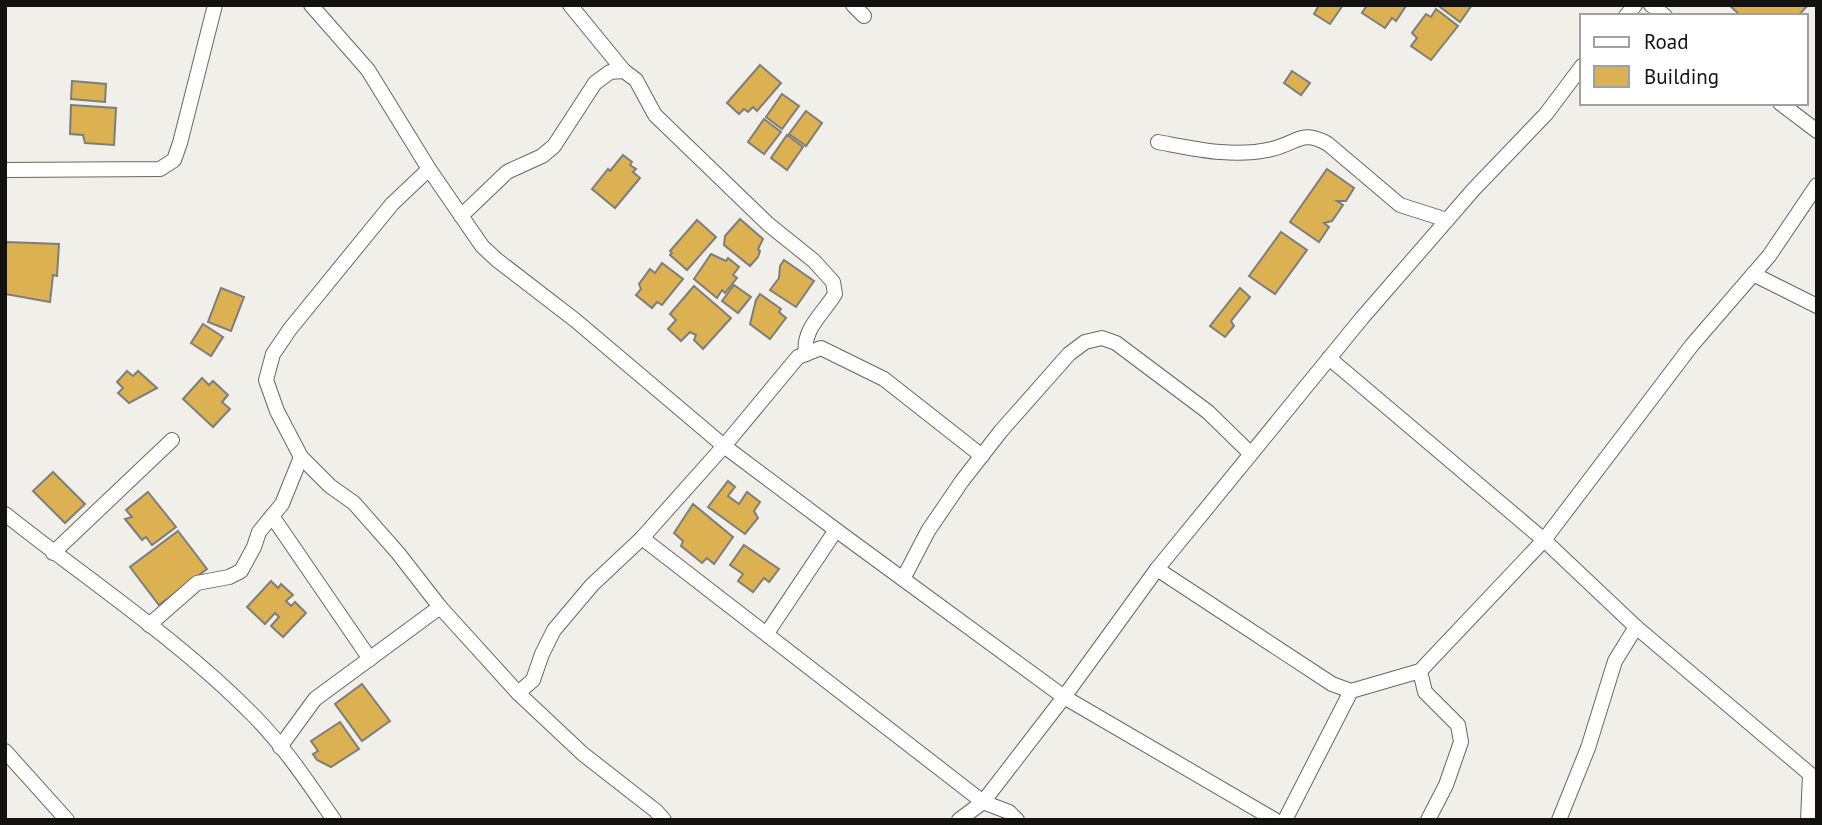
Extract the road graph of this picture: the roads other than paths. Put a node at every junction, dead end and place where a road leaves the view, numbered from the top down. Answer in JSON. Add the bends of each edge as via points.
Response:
{"nodes":[{"id":1,"x":215,"y":5,"type":"edge"},
{"id":2,"x":311,"y":5,"type":"edge"},
{"id":3,"x":570,"y":5,"type":"edge"},
{"id":4,"x":853,"y":5,"type":"edge"},
{"id":5,"x":864,"y":16,"type":"dead end"},
{"id":6,"x":1580,"y":69,"type":"edge"},
{"id":7,"x":624,"y":71,"type":"junction"},
{"id":8,"x":1783,"y":105,"type":"edge"},
{"id":9,"x":1817,"y":131,"type":"edge"},
{"id":10,"x":1158,"y":142,"type":"dead end"},
{"id":11,"x":429,"y":169,"type":"junction"},
{"id":12,"x":5,"y":170,"type":"edge"},
{"id":13,"x":1817,"y":185,"type":"edge"},
{"id":14,"x":461,"y":216,"type":"junction"},
{"id":15,"x":1447,"y":220,"type":"junction"},
{"id":16,"x":1753,"y":274,"type":"junction"},
{"id":17,"x":1817,"y":306,"type":"edge"},
{"id":18,"x":806,"y":354,"type":"junction"},
{"id":19,"x":1329,"y":358,"type":"junction"},
{"id":20,"x":172,"y":440,"type":"dead end"},
{"id":21,"x":724,"y":446,"type":"junction"},
{"id":22,"x":1251,"y":454,"type":"junction"},
{"id":23,"x":982,"y":456,"type":"junction"},
{"id":24,"x":301,"y":457,"type":"junction"},
{"id":25,"x":5,"y":514,"type":"edge"},
{"id":26,"x":272,"y":516,"type":"junction"},
{"id":27,"x":836,"y":530,"type":"junction"},
{"id":28,"x":642,"y":538,"type":"junction"},
{"id":29,"x":1544,"y":540,"type":"junction"},
{"id":30,"x":53,"y":553,"type":"junction"},
{"id":31,"x":1157,"y":569,"type":"junction"},
{"id":32,"x":903,"y":579,"type":"junction"},
{"id":33,"x":440,"y":607,"type":"junction"},
{"id":34,"x":149,"y":625,"type":"junction"},
{"id":35,"x":1636,"y":627,"type":"junction"},
{"id":36,"x":767,"y":633,"type":"junction"},
{"id":37,"x":370,"y":659,"type":"junction"},
{"id":38,"x":1420,"y":671,"type":"junction"},
{"id":39,"x":1351,"y":691,"type":"junction"},
{"id":40,"x":518,"y":694,"type":"junction"},
{"id":41,"x":1064,"y":697,"type":"junction"},
{"id":42,"x":280,"y":747,"type":"junction"},
{"id":43,"x":5,"y":751,"type":"edge"},
{"id":44,"x":1813,"y":778,"type":"edge"},
{"id":45,"x":983,"y":802,"type":"junction"},
{"id":46,"x":67,"y":820,"type":"edge"},
{"id":47,"x":334,"y":820,"type":"edge"},
{"id":48,"x":663,"y":820,"type":"edge"},
{"id":49,"x":959,"y":820,"type":"edge"},
{"id":50,"x":1017,"y":820,"type":"edge"},
{"id":51,"x":1275,"y":820,"type":"edge"},
{"id":52,"x":1286,"y":820,"type":"edge"},
{"id":53,"x":1428,"y":820,"type":"edge"},
{"id":54,"x":1559,"y":820,"type":"edge"},
{"id":55,"x":1808,"y":820,"type":"edge"}],
"edges":[{"from":1,"to":12,"type":"street","via":[[174,160],[160,169]]},
{"from":2,"to":11,"type":"street","via":[[368,69]]},
{"from":3,"to":7,"type":"street"},
{"from":4,"to":5,"type":"street"},
{"from":6,"to":15,"type":"street","via":[[1546,114]]},
{"from":7,"to":14,"type":"street","via":[[610,72],[595,83],[554,146],[507,172]]},
{"from":7,"to":18,"type":"street","via":[[636,80],[655,115],[833,282],[835,294],[808,333]]},
{"from":8,"to":9,"type":"street"},
{"from":10,"to":15,"type":"street","via":[[1233,155],[1273,149],[1303,136],[1315,137],[1400,205]]},
{"from":11,"to":14,"type":"street"},
{"from":11,"to":24,"type":"street","via":[[392,204],[273,354],[267,380]]},
{"from":13,"to":16,"type":"street"},
{"from":14,"to":21,"type":"street","via":[[497,260]]},
{"from":15,"to":19,"type":"street"},
{"from":16,"to":17,"type":"street"},
{"from":16,"to":29,"type":"street","via":[[1692,345]]},
{"from":18,"to":21,"type":"street","via":[[797,357]]},
{"from":18,"to":23,"type":"street","via":[[821,348],[884,379]]},
{"from":19,"to":22,"type":"street"},
{"from":19,"to":29,"type":"street"},
{"from":20,"to":30,"type":"street"},
{"from":21,"to":27,"type":"street"},
{"from":21,"to":28,"type":"street"},
{"from":22,"to":23,"type":"street","via":[[1208,412],[1116,343],[1102,338],[1085,342],[1069,354]]},
{"from":22,"to":31,"type":"street"},
{"from":23,"to":32,"type":"street","via":[[928,531]]},
{"from":24,"to":26,"type":"street","via":[[282,504]]},
{"from":24,"to":33,"type":"street","via":[[354,503]]},
{"from":25,"to":30,"type":"street"},
{"from":26,"to":34,"type":"street","via":[[241,571],[197,583]]},
{"from":26,"to":37,"type":"street"},
{"from":27,"to":32,"type":"street"},
{"from":27,"to":36,"type":"street"},
{"from":28,"to":36,"type":"street"},
{"from":28,"to":40,"type":"street","via":[[592,584],[554,630],[533,680]]},
{"from":29,"to":35,"type":"street"},
{"from":29,"to":38,"type":"street"},
{"from":30,"to":34,"type":"street"},
{"from":31,"to":39,"type":"street","via":[[1314,673]]},
{"from":31,"to":41,"type":"street"},
{"from":32,"to":41,"type":"street"},
{"from":33,"to":37,"type":"street"},
{"from":33,"to":40,"type":"street"},
{"from":34,"to":42,"type":"street","via":[[255,716]]},
{"from":35,"to":44,"type":"street"},
{"from":35,"to":54,"type":"street","via":[[1615,662]]},
{"from":36,"to":45,"type":"street"},
{"from":37,"to":42,"type":"street","via":[[315,699]]},
{"from":38,"to":39,"type":"street"},
{"from":38,"to":53,"type":"street","via":[[1425,692],[1458,725],[1461,742]]},
{"from":39,"to":52,"type":"street"},
{"from":40,"to":48,"type":"street"},
{"from":41,"to":45,"type":"street"},
{"from":41,"to":51,"type":"street"},
{"from":42,"to":47,"type":"street"},
{"from":43,"to":46,"type":"street"},
{"from":44,"to":55,"type":"street"},
{"from":45,"to":49,"type":"street"},
{"from":45,"to":50,"type":"street"}]}
